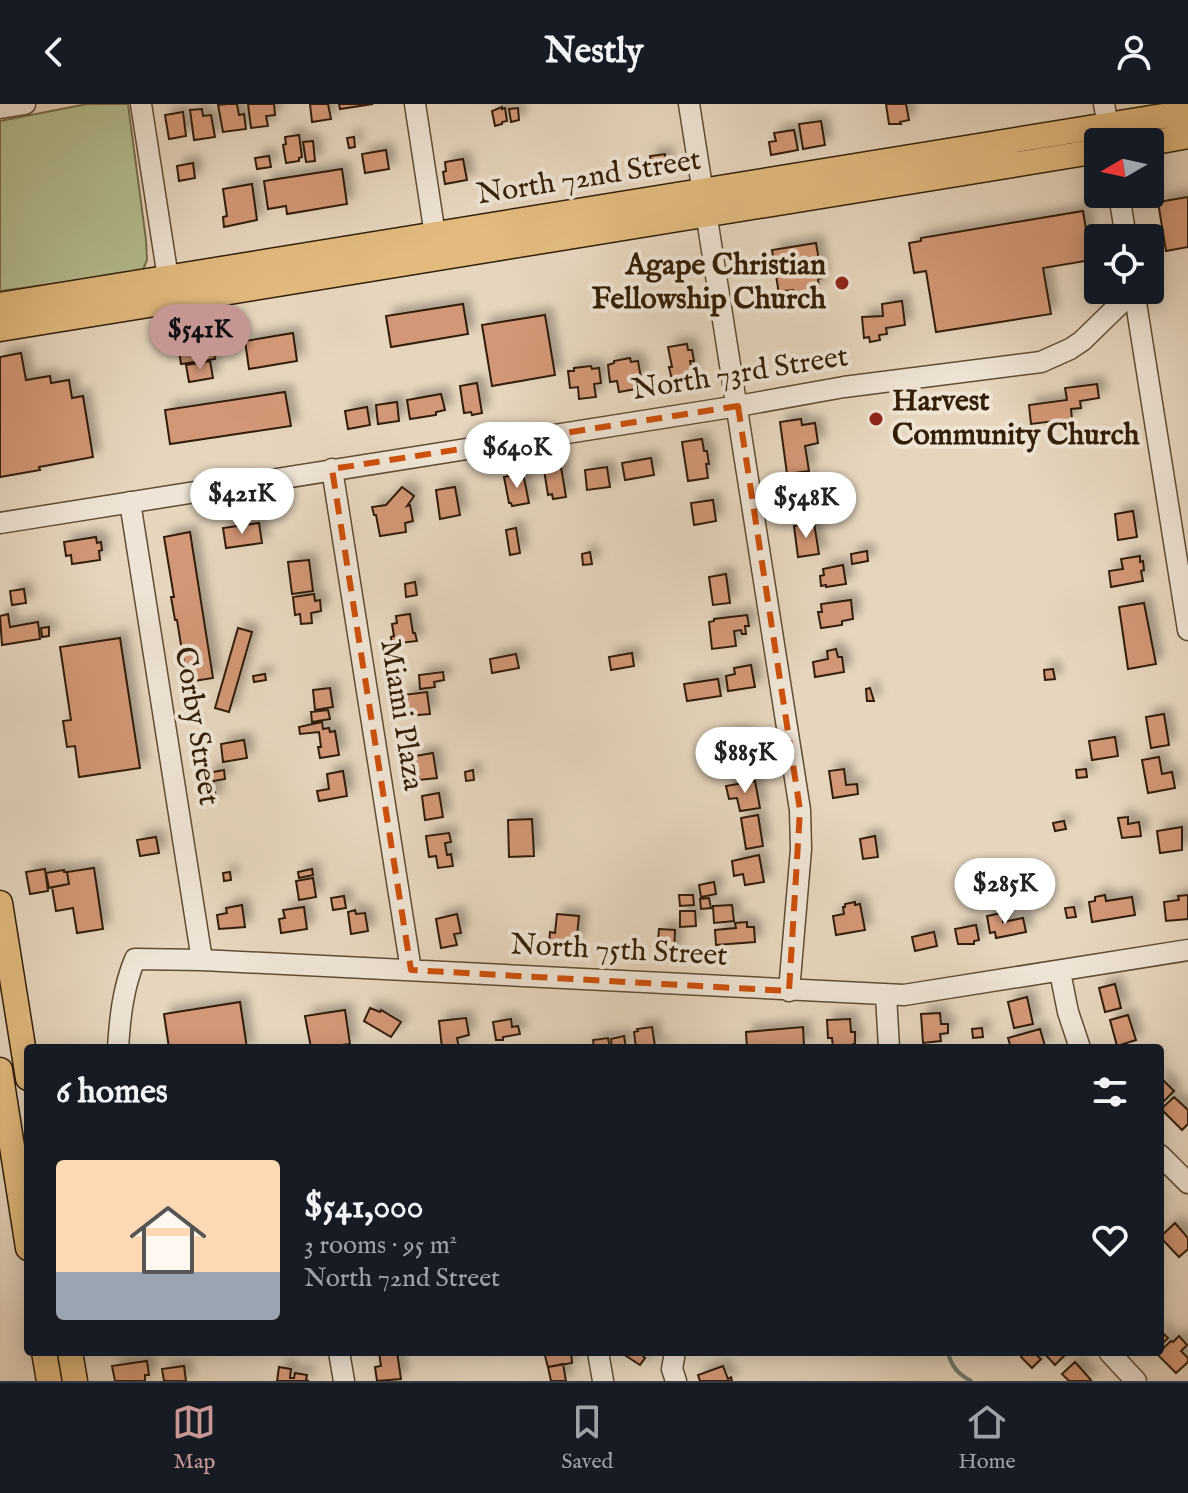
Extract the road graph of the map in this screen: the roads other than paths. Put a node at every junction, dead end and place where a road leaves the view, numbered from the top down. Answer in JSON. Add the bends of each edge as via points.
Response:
{"nodes":[{"id":1,"x":25,"y":104,"type":"edge"},
{"id":2,"x":141,"y":104,"type":"edge"},
{"id":3,"x":415,"y":104,"type":"edge"},
{"id":4,"x":689,"y":104,"type":"edge"},
{"id":5,"x":0,"y":108,"type":"edge"},
{"id":6,"x":1188,"y":112,"type":"edge"},
{"id":7,"x":1107,"y":124,"type":"edge"},
{"id":8,"x":1188,"y":136,"type":"edge"},
{"id":9,"x":1164,"y":140,"type":"edge"},
{"id":10,"x":1084,"y":153,"type":"edge"},
{"id":11,"x":705,"y":203,"type":"junction"},
{"id":12,"x":435,"y":235,"type":"junction"},
{"id":13,"x":168,"y":278,"type":"junction"},
{"id":14,"x":1120,"y":304,"type":"edge"},
{"id":15,"x":1137,"y":304,"type":"edge"},
{"id":16,"x":0,"y":305,"type":"edge"},
{"id":17,"x":0,"y":329,"type":"edge"},
{"id":18,"x":738,"y":406,"type":"junction"},
{"id":19,"x":332,"y":469,"type":"junction"},
{"id":20,"x":130,"y":502,"type":"junction"},
{"id":21,"x":0,"y":523,"type":"edge"},
{"id":22,"x":1188,"y":630,"type":"edge"},
{"id":23,"x":0,"y":903,"type":"edge"},
{"id":24,"x":1188,"y":950,"type":"edge"},
{"id":25,"x":202,"y":960,"type":"junction"},
{"id":26,"x":411,"y":970,"type":"junction"},
{"id":27,"x":1060,"y":972,"type":"junction"},
{"id":28,"x":789,"y":991,"type":"junction"},
{"id":29,"x":886,"y":995,"type":"junction"},
{"id":30,"x":118,"y":1044,"type":"edge"},
{"id":31,"x":889,"y":1044,"type":"edge"},
{"id":32,"x":1079,"y":1044,"type":"edge"},
{"id":33,"x":24,"y":1053,"type":"edge"},
{"id":34,"x":0,"y":1070,"type":"edge"},
{"id":35,"x":1164,"y":1159,"type":"edge"},
{"id":36,"x":23,"y":1183,"type":"edge"},
{"id":37,"x":1188,"y":1183,"type":"edge"},
{"id":38,"x":45,"y":1356,"type":"edge"},
{"id":39,"x":71,"y":1356,"type":"edge"},
{"id":40,"x":340,"y":1356,"type":"edge"},
{"id":41,"x":599,"y":1356,"type":"edge"},
{"id":42,"x":674,"y":1356,"type":"edge"},
{"id":43,"x":1113,"y":1356,"type":"edge"},
{"id":44,"x":49,"y":1381,"type":"edge"},
{"id":45,"x":75,"y":1381,"type":"edge"},
{"id":46,"x":344,"y":1381,"type":"edge"},
{"id":47,"x":603,"y":1381,"type":"edge"},
{"id":48,"x":676,"y":1381,"type":"edge"},
{"id":49,"x":1136,"y":1381,"type":"edge"}],
"edges":[{"from":1,"to":5,"type":"street"},
{"from":2,"to":13,"type":"street"},
{"from":3,"to":12,"type":"street"},
{"from":4,"to":11,"type":"street"},
{"from":6,"to":7,"type":"main road","name":"North 72nd Street"},
{"from":7,"to":11,"type":"main road","name":"North 72nd Street"},
{"from":8,"to":9,"type":"main road"},
{"from":10,"to":11,"type":"main road","name":"North 72nd Street"},
{"from":11,"to":12,"type":"main road","name":"North 72nd Street"},
{"from":11,"to":17,"type":"main road","name":"North 72nd Street"},
{"from":11,"to":18,"type":"street"},
{"from":12,"to":13,"type":"main road","name":"North 72nd Street"},
{"from":13,"to":16,"type":"main road","name":"North 72nd Street"},
{"from":14,"to":18,"type":"street","name":"North 73rd Street","via":[[1082,341],[1041,362]]},
{"from":15,"to":22,"type":"street"},
{"from":18,"to":19,"type":"street","name":"North 73rd Street"},
{"from":18,"to":28,"type":"street","via":[[800,810]]},
{"from":19,"to":20,"type":"street","name":"North 73rd Street"},
{"from":19,"to":26,"type":"street","name":"Miami Plaza"},
{"from":20,"to":21,"type":"street","name":"North 73rd Street"},
{"from":20,"to":25,"type":"street","name":"Corby Street"},
{"from":23,"to":33,"type":"main road"},
{"from":24,"to":27,"type":"street","name":"North 75th Street"},
{"from":25,"to":26,"type":"street","name":"North 75th Street"},
{"from":25,"to":30,"type":"street","name":"North 75th Street","via":[[135,959],[126,980]]},
{"from":26,"to":28,"type":"street","name":"North 75th Street"},
{"from":27,"to":29,"type":"street","name":"North 75th Street"},
{"from":27,"to":32,"type":"street"},
{"from":28,"to":29,"type":"street","name":"North 75th Street"},
{"from":29,"to":31,"type":"street"},
{"from":34,"to":36,"type":"main road"},
{"from":35,"to":37,"type":"street"},
{"from":38,"to":44,"type":"main road"},
{"from":39,"to":45,"type":"main road"},
{"from":40,"to":46,"type":"street"},
{"from":41,"to":47,"type":"street"},
{"from":42,"to":48,"type":"street"},
{"from":43,"to":49,"type":"street"}]}
